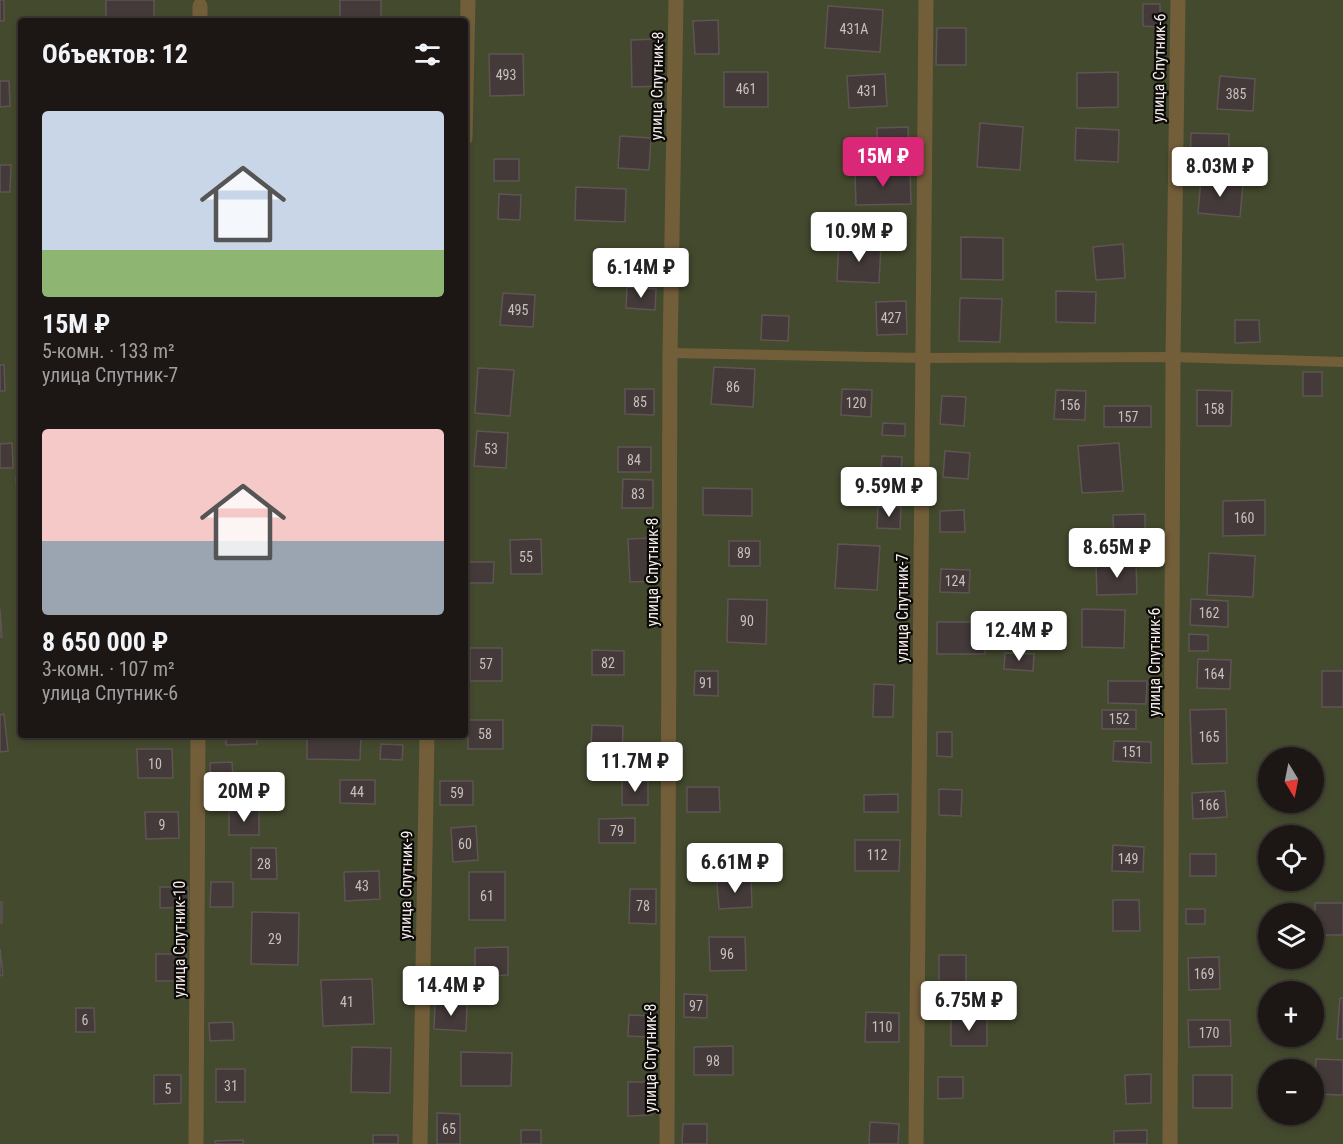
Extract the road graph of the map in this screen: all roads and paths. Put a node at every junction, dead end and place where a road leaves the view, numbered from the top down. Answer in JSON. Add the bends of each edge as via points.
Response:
{"nodes":[{"id":1,"x":468,"y":0,"type":"edge"},
{"id":2,"x":676,"y":0,"type":"edge"},
{"id":3,"x":926,"y":0,"type":"edge"},
{"id":4,"x":1178,"y":0,"type":"edge"},
{"id":5,"x":468,"y":18,"type":"edge"},
{"id":6,"x":670,"y":353,"type":"junction"},
{"id":7,"x":1173,"y":357,"type":"junction"},
{"id":8,"x":922,"y":358,"type":"junction"},
{"id":9,"x":1343,"y":362,"type":"edge"},
{"id":10,"x":198,"y":738,"type":"edge"},
{"id":11,"x":427,"y":738,"type":"edge"},
{"id":12,"x":196,"y":1144,"type":"edge"},
{"id":13,"x":420,"y":1144,"type":"edge"},
{"id":14,"x":667,"y":1144,"type":"edge"},
{"id":15,"x":916,"y":1144,"type":"edge"},
{"id":16,"x":1170,"y":1144,"type":"edge"}],
"edges":[{"from":1,"to":5,"type":"street"},
{"from":2,"to":6,"type":"street","name":"улица Спутник-8"},
{"from":3,"to":8,"type":"street","name":"улица Спутник-7"},
{"from":4,"to":7,"type":"street","name":"улица Спутник-6"},
{"from":6,"to":8,"type":"lane"},
{"from":6,"to":14,"type":"street","name":"улица Спутник-8"},
{"from":7,"to":8,"type":"lane"},
{"from":7,"to":9,"type":"lane"},
{"from":7,"to":16,"type":"street","name":"улица Спутник-6"},
{"from":8,"to":15,"type":"street","name":"улица Спутник-7"},
{"from":10,"to":12,"type":"street","name":"улица Спутник-10"},
{"from":11,"to":13,"type":"street","name":"улица Спутник-9"}]}
